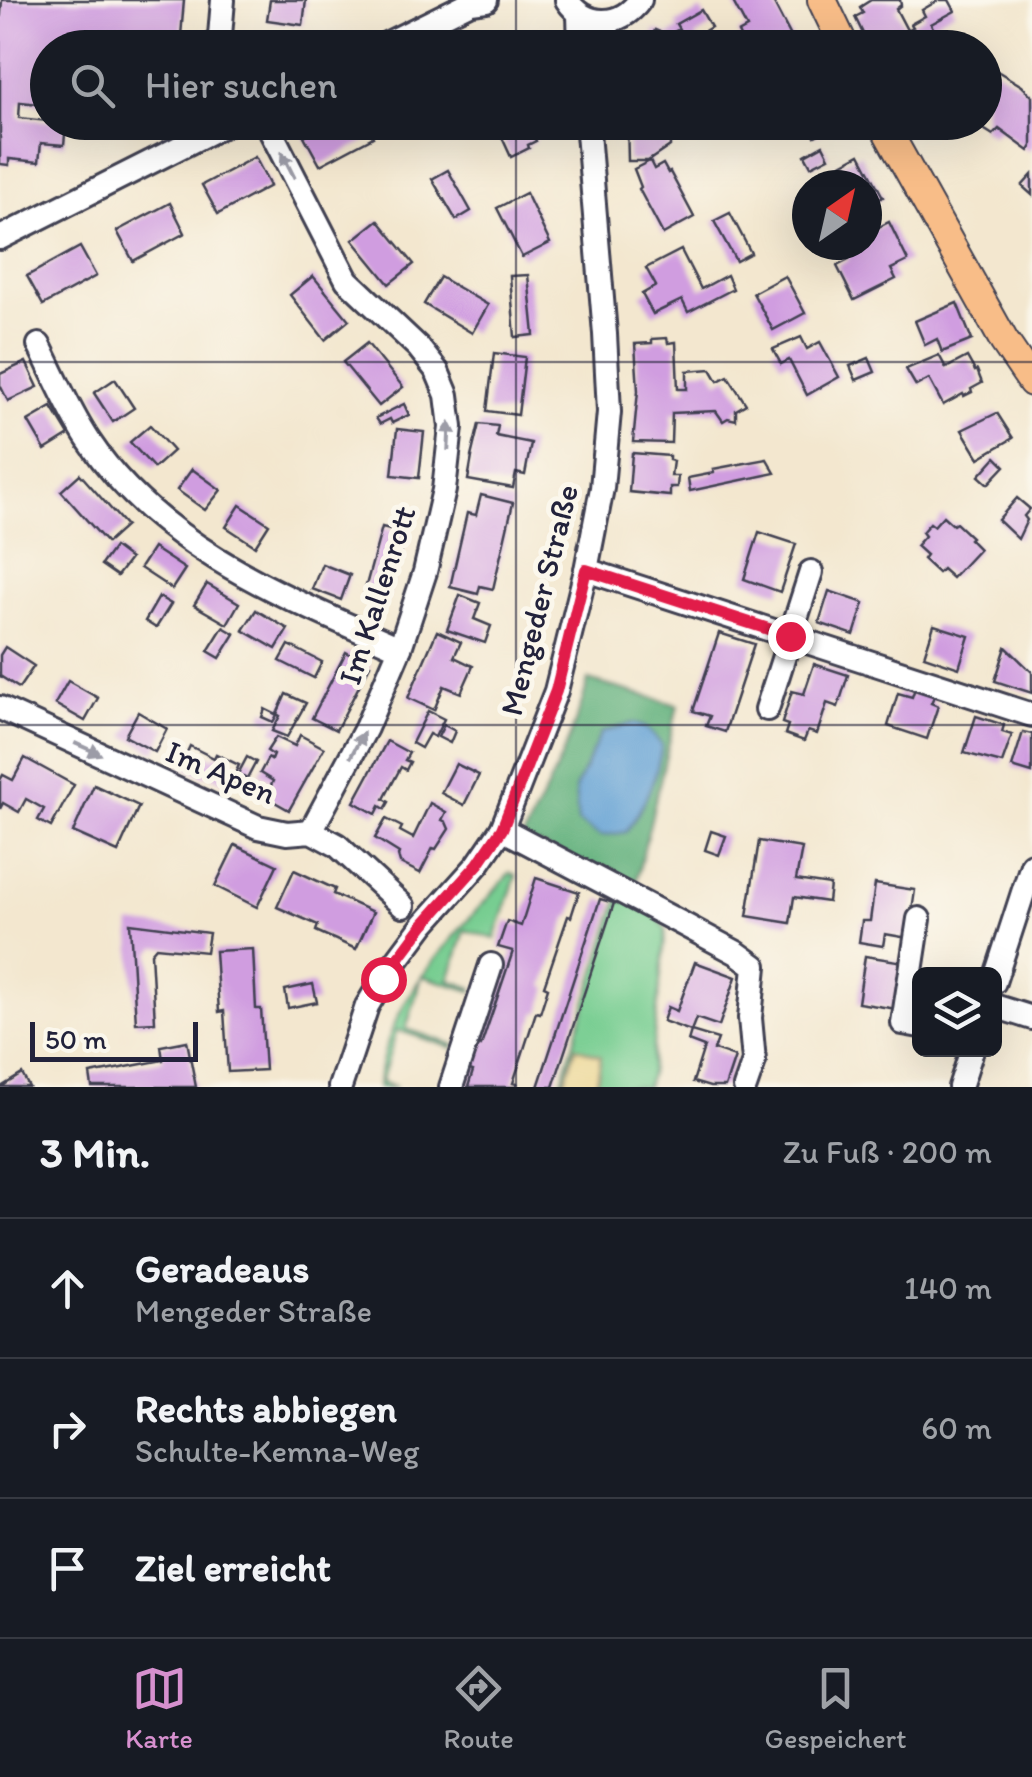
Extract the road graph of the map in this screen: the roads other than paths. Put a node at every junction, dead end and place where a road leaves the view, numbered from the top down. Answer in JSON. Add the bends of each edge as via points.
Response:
{"nodes":[{"id":1,"x":223,"y":0,"type":"edge"},
{"id":2,"x":476,"y":0,"type":"edge"},
{"id":3,"x":640,"y":0,"type":"edge"},
{"id":4,"x":822,"y":0,"type":"edge"},
{"id":5,"x":573,"y":7,"type":"edge"},
{"id":6,"x":609,"y":22,"type":"junction"},
{"id":7,"x":220,"y":30,"type":"edge"},
{"id":8,"x":415,"y":30,"type":"edge"},
{"id":9,"x":607,"y":30,"type":"edge"},
{"id":10,"x":836,"y":30,"type":"edge"},
{"id":11,"x":194,"y":140,"type":"edge"},
{"id":12,"x":275,"y":140,"type":"edge"},
{"id":13,"x":589,"y":140,"type":"edge"},
{"id":14,"x":892,"y":140,"type":"edge"},
{"id":15,"x":0,"y":238,"type":"edge"},
{"id":16,"x":39,"y":345,"type":"dead end"},
{"id":17,"x":1032,"y":382,"type":"edge"},
{"id":18,"x":586,"y":570,"type":"junction"},
{"id":19,"x":810,"y":572,"type":"dead end"},
{"id":20,"x":790,"y":636,"type":"junction"},
{"id":21,"x":400,"y":648,"type":"junction"},
{"id":22,"x":0,"y":708,"type":"edge"},
{"id":23,"x":767,"y":709,"type":"dead end"},
{"id":24,"x":1032,"y":714,"type":"edge"},
{"id":25,"x":502,"y":829,"type":"junction"},
{"id":26,"x":311,"y":831,"type":"junction"},
{"id":27,"x":1032,"y":865,"type":"edge"},
{"id":28,"x":403,"y":906,"type":"dead end"},
{"id":29,"x":919,"y":919,"type":"dead end"},
{"id":30,"x":491,"y":966,"type":"dead end"},
{"id":31,"x":999,"y":967,"type":"edge"},
{"id":32,"x":1002,"y":1009,"type":"edge"},
{"id":33,"x":1032,"y":1018,"type":"edge"},
{"id":34,"x":912,"y":1025,"type":"edge"},
{"id":35,"x":970,"y":1057,"type":"edge"},
{"id":36,"x":340,"y":1087,"type":"edge"},
{"id":37,"x":450,"y":1087,"type":"edge"},
{"id":38,"x":745,"y":1087,"type":"edge"},
{"id":39,"x":960,"y":1087,"type":"edge"}],
"edges":[{"from":1,"to":7,"type":"street"},
{"from":2,"to":8,"type":"street"},
{"from":3,"to":6,"type":"street"},
{"from":4,"to":10,"type":"main road"},
{"from":5,"to":6,"type":"street","via":[[588,19]]},
{"from":6,"to":9,"type":"street"},
{"from":11,"to":15,"type":"street"},
{"from":21,"to":12,"type":"street","name":"Im Kallenrott","one_way":true,"via":[[444,490],[447,395],[418,347],[347,280]]},
{"from":13,"to":18,"type":"street","name":"Mengeder Straße","via":[[608,412]]},
{"from":14,"to":17,"type":"main road"},
{"from":16,"to":21,"type":"street","via":[[88,439],[150,509],[252,580]]},
{"from":18,"to":20,"type":"street"},
{"from":18,"to":25,"type":"street","name":"Mengeder Straße","via":[[556,691]]},
{"from":19,"to":20,"type":"street"},
{"from":20,"to":23,"type":"street"},
{"from":20,"to":24,"type":"street"},
{"from":26,"to":21,"type":"street","name":"Im Kallenrott","one_way":true},
{"from":22,"to":26,"type":"street","name":"Im Apen","one_way":true,"via":[[258,826]]},
{"from":25,"to":36,"type":"street","name":"Mengeder Straße","via":[[383,979]]},
{"from":25,"to":38,"type":"street","via":[[755,966],[754,1061]]},
{"from":26,"to":28,"type":"street","name":"Im Apen","via":[[337,845]]},
{"from":27,"to":31,"type":"street"},
{"from":29,"to":34,"type":"street","via":[[903,1024]]},
{"from":30,"to":37,"type":"street"},
{"from":32,"to":33,"type":"street"},
{"from":35,"to":39,"type":"street"}]}
